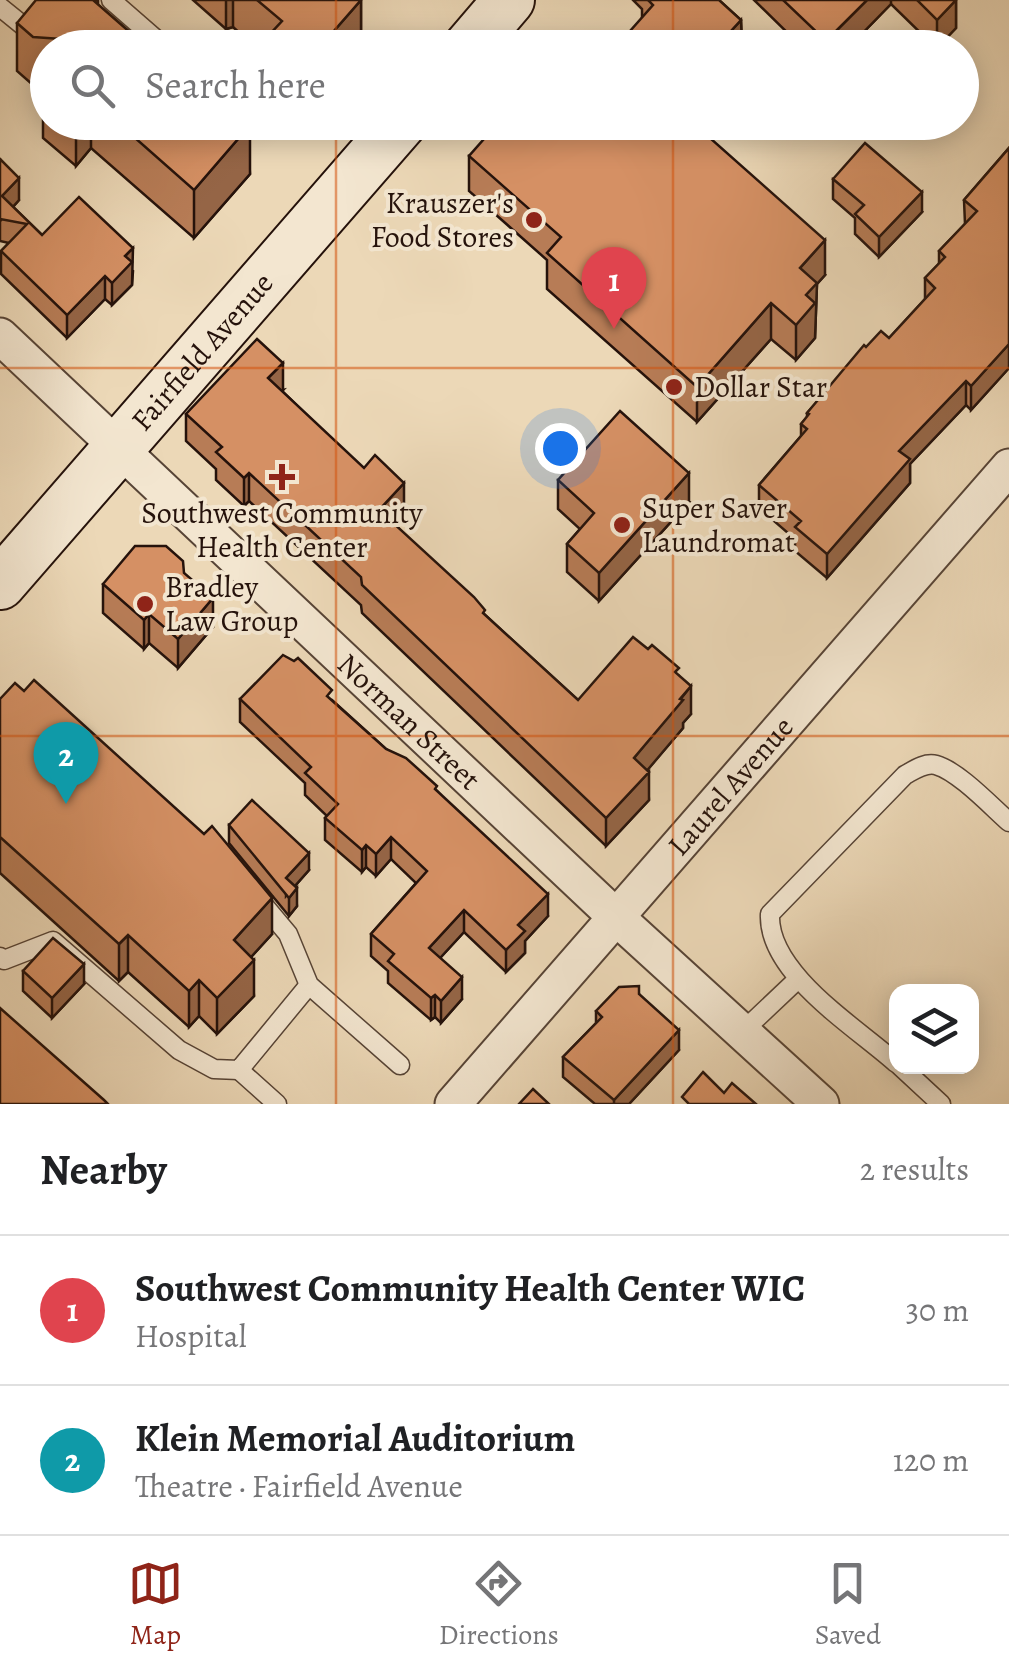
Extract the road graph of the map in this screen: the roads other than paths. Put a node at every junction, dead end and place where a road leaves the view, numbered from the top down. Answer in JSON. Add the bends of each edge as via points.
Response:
{"nodes":[{"id":1,"x":111,"y":0,"type":"edge"},
{"id":2,"x":510,"y":0,"type":"edge"},
{"id":3,"x":0,"y":7,"type":"edge"},
{"id":4,"x":26,"y":28,"type":"edge"},
{"id":5,"x":145,"y":30,"type":"edge"},
{"id":6,"x":484,"y":30,"type":"edge"},
{"id":7,"x":386,"y":140,"type":"edge"},
{"id":8,"x":0,"y":336,"type":"edge"},
{"id":9,"x":120,"y":446,"type":"junction"},
{"id":10,"x":1009,"y":467,"type":"edge"},
{"id":11,"x":0,"y":584,"type":"edge"},
{"id":12,"x":1009,"y":822,"type":"edge"},
{"id":13,"x":242,"y":878,"type":"edge"},
{"id":14,"x":617,"y":918,"type":"junction"},
{"id":15,"x":0,"y":957,"type":"edge"},
{"id":16,"x":798,"y":979,"type":"junction"},
{"id":17,"x":310,"y":984,"type":"junction"},
{"id":18,"x":742,"y":1032,"type":"junction"},
{"id":19,"x":889,"y":1057,"type":"edge"},
{"id":20,"x":400,"y":1065,"type":"dead end"},
{"id":21,"x":239,"y":1070,"type":"junction"},
{"id":22,"x":907,"y":1074,"type":"edge"},
{"id":23,"x":938,"y":1103,"type":"edge"},
{"id":24,"x":278,"y":1104,"type":"edge"},
{"id":25,"x":453,"y":1104,"type":"edge"},
{"id":26,"x":821,"y":1104,"type":"edge"}],
"edges":[{"from":1,"to":5,"type":"lane"},
{"from":2,"to":6,"type":"main road"},
{"from":3,"to":4,"type":"lane"},
{"from":7,"to":9,"type":"main road","name":"Fairfield Avenue"},
{"from":8,"to":9,"type":"street","name":"Norman Street"},
{"from":9,"to":11,"type":"main road","name":"Fairfield Avenue"},
{"from":9,"to":14,"type":"street","name":"Norman Street"},
{"from":10,"to":14,"type":"street","name":"Laurel Avenue"},
{"from":12,"to":16,"type":"lane","via":[[934,764],[904,776],[770,914],[769,934]]},
{"from":13,"to":17,"type":"lane","via":[[288,934]]},
{"from":14,"to":18,"type":"street","name":"Norman Street"},
{"from":14,"to":25,"type":"street","name":"Laurel Avenue"},
{"from":15,"to":21,"type":"lane","via":[[53,942],[179,1050],[214,1069]]},
{"from":16,"to":18,"type":"lane"},
{"from":16,"to":19,"type":"lane"},
{"from":17,"to":20,"type":"lane"},
{"from":17,"to":21,"type":"lane"},
{"from":18,"to":26,"type":"street","name":"Norman Street"},
{"from":21,"to":24,"type":"lane"},
{"from":22,"to":23,"type":"lane"}]}
